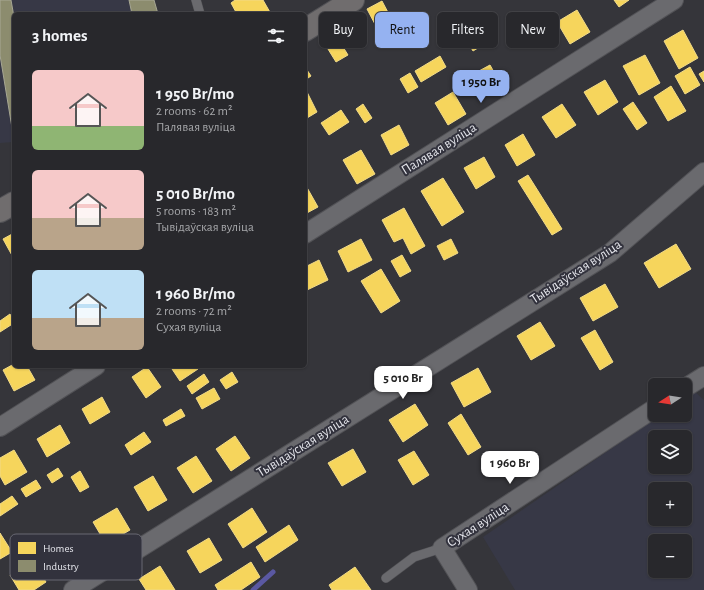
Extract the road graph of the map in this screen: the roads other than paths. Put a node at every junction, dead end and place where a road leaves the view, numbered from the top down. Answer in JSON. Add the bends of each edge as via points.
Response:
{"nodes":[{"id":1,"x":196,"y":0,"type":"edge"},
{"id":2,"x":353,"y":0,"type":"edge"},
{"id":3,"x":674,"y":0,"type":"edge"},
{"id":4,"x":199,"y":12,"type":"edge"},
{"id":5,"x":307,"y":29,"type":"edge"},
{"id":6,"x":704,"y":172,"type":"edge"},
{"id":7,"x":12,"y":204,"type":"edge"},
{"id":8,"x":0,"y":211,"type":"edge"},
{"id":9,"x":307,"y":233,"type":"edge"},
{"id":10,"x":93,"y":368,"type":"edge"},
{"id":11,"x":704,"y":376,"type":"edge"},
{"id":12,"x":692,"y":384,"type":"edge"},
{"id":13,"x":648,"y":413,"type":"edge"},
{"id":14,"x":0,"y":427,"type":"edge"},
{"id":15,"x":142,"y":547,"type":"edge"},
{"id":16,"x":442,"y":548,"type":"junction"},
{"id":17,"x":386,"y":578,"type":"dead end"},
{"id":18,"x":89,"y":580,"type":"edge"},
{"id":19,"x":73,"y":590,"type":"edge"},
{"id":20,"x":468,"y":590,"type":"edge"}],
"edges":[{"from":1,"to":4,"type":"lane"},
{"from":2,"to":5,"type":"main road"},
{"from":3,"to":9,"type":"street","name":"Палявая вуліца"},
{"from":6,"to":15,"type":"street","name":"Тывідаўская вуліца","via":[[610,253]]},
{"from":7,"to":8,"type":"main road"},
{"from":10,"to":14,"type":"street"},
{"from":11,"to":12,"type":"street"},
{"from":13,"to":16,"type":"street","name":"Сухая вуліца"},
{"from":16,"to":17,"type":"lane","via":[[414,557]]},
{"from":16,"to":20,"type":"street","name":"Сухая вуліца"},
{"from":18,"to":19,"type":"street","name":"Тывідаўская вуліца"}]}
